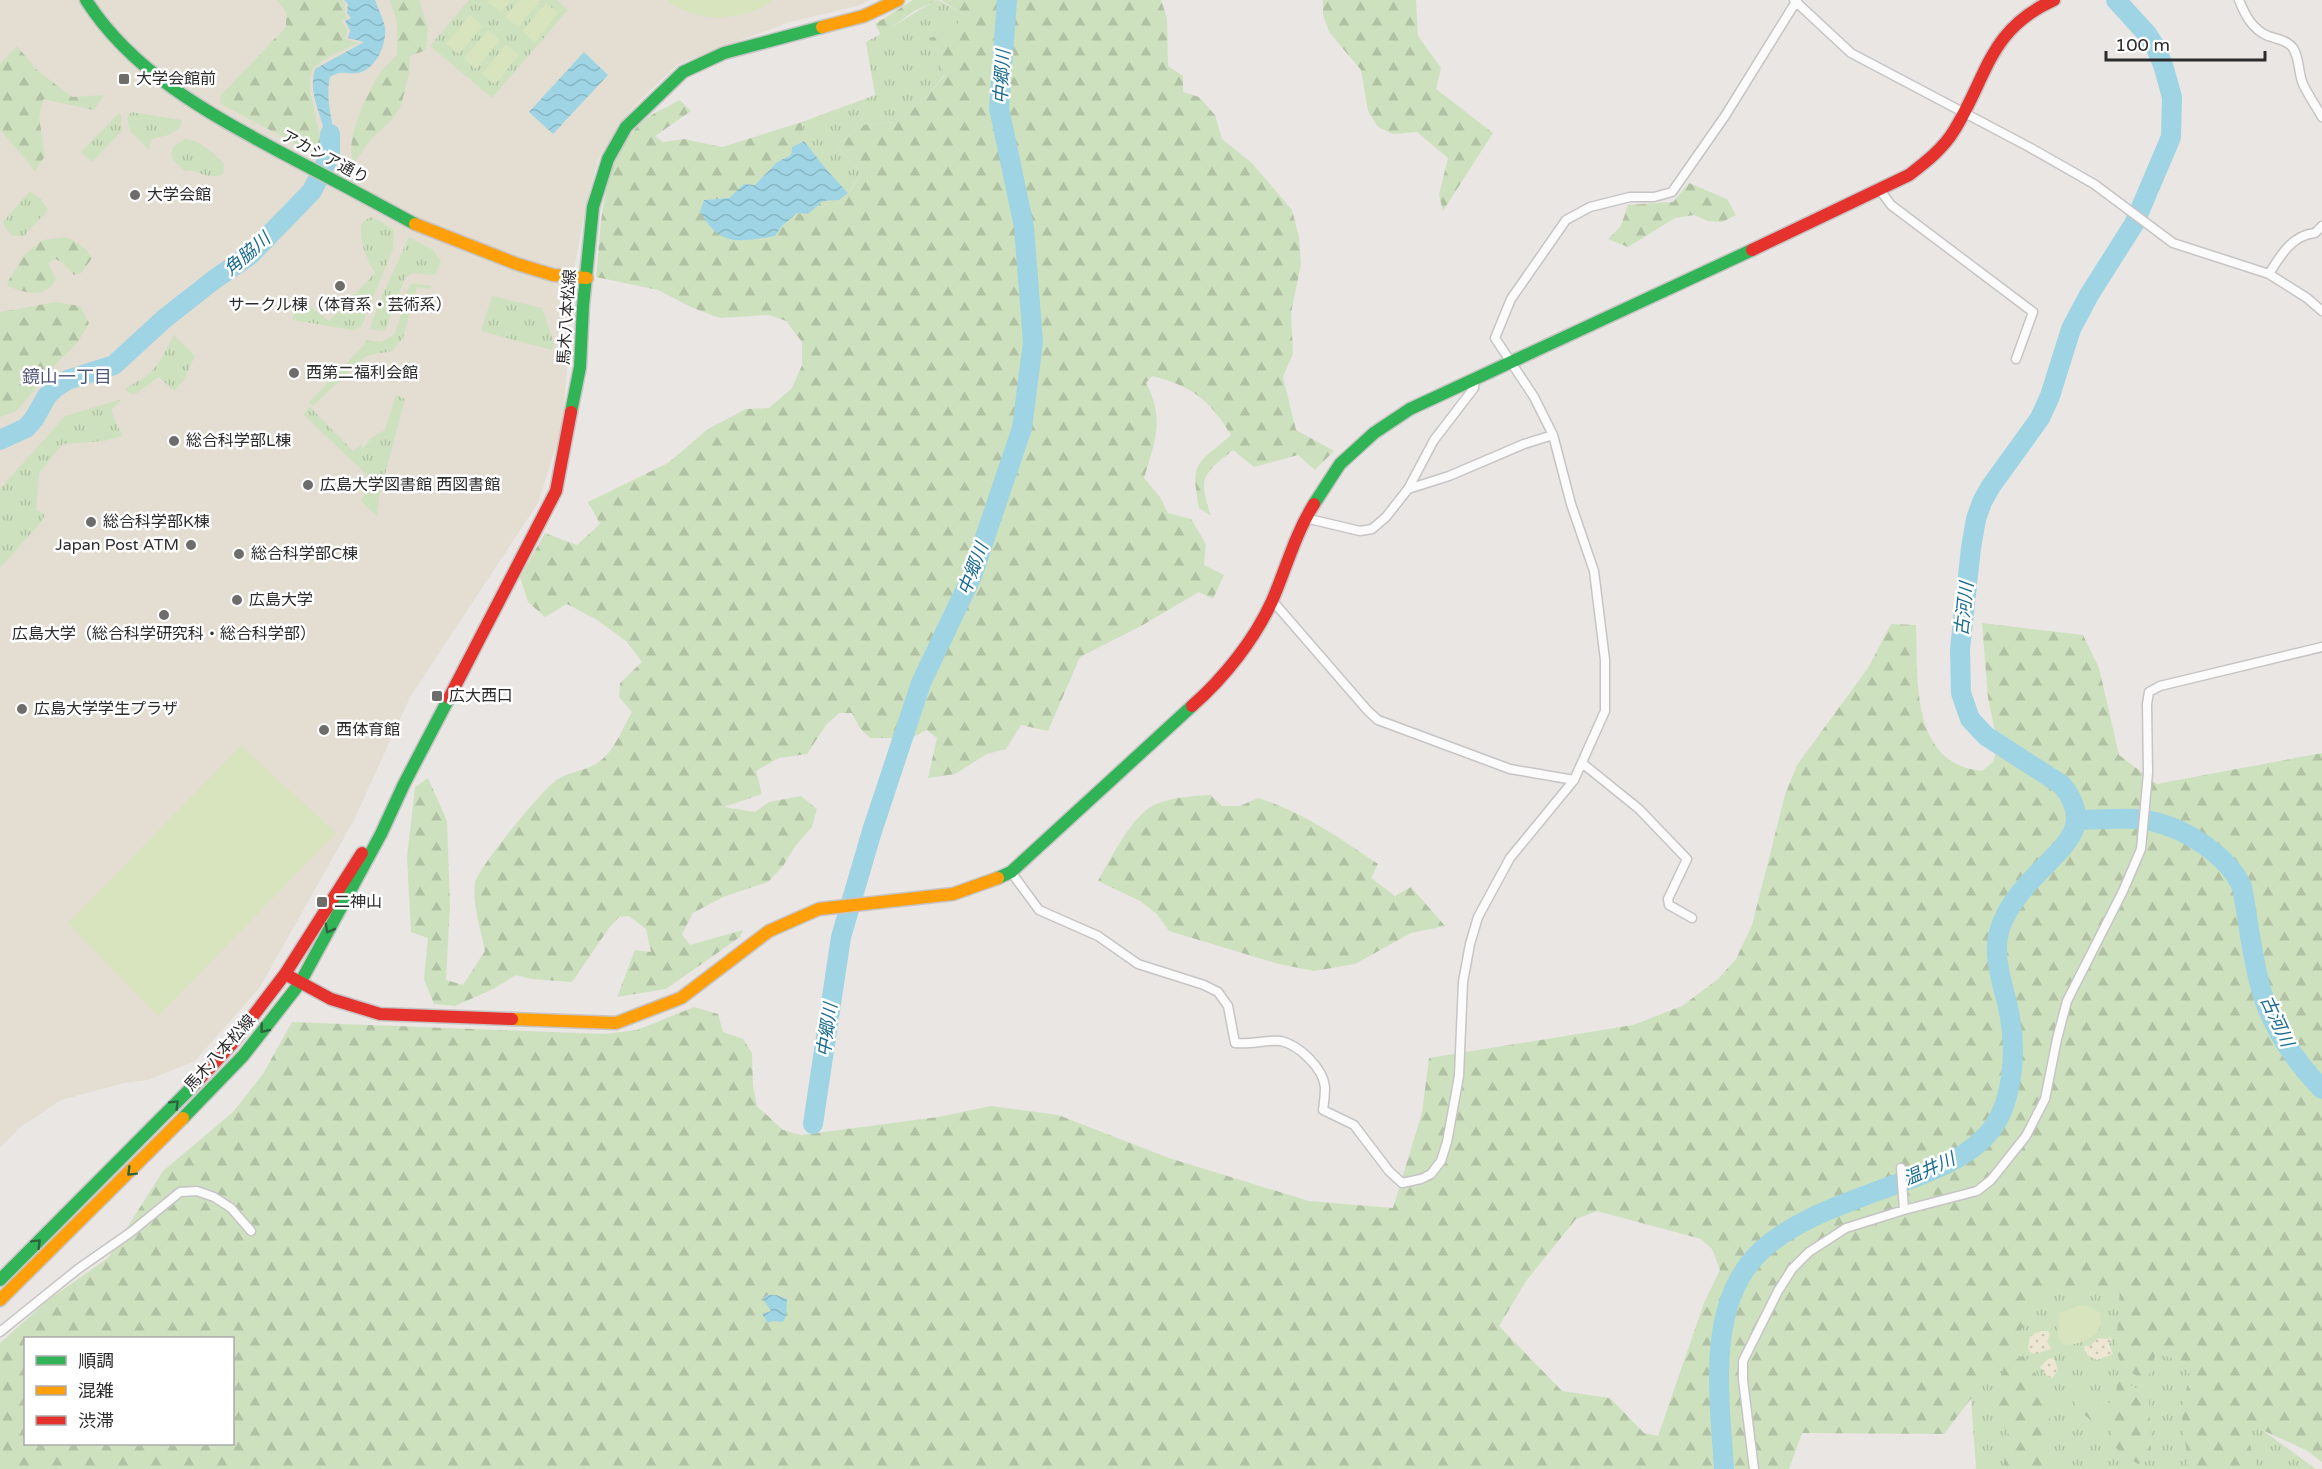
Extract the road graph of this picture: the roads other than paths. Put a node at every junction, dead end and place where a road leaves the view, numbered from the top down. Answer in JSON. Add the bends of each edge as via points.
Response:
{"nodes":[{"id":1,"x":86,"y":0,"type":"edge"},
{"id":2,"x":898,"y":0,"type":"edge"},
{"id":3,"x":1796,"y":0,"type":"edge"},
{"id":4,"x":2054,"y":0,"type":"edge"},
{"id":5,"x":2239,"y":0,"type":"edge"},
{"id":6,"x":1963,"y":114,"type":"junction"},
{"id":7,"x":2322,"y":117,"type":"edge"},
{"id":8,"x":1880,"y":190,"type":"junction"},
{"id":9,"x":2322,"y":226,"type":"edge"},
{"id":10,"x":2269,"y":274,"type":"junction"},
{"id":11,"x":587,"y":278,"type":"junction"},
{"id":12,"x":2322,"y":311,"type":"edge"},
{"id":13,"x":2016,"y":359,"type":"dead end"},
{"id":14,"x":1511,"y":360,"type":"junction"},
{"id":15,"x":1475,"y":377,"type":"junction"},
{"id":16,"x":1553,"y":435,"type":"junction"},
{"id":17,"x":1408,"y":489,"type":"junction"},
{"id":18,"x":1305,"y":518,"type":"junction"},
{"id":19,"x":1271,"y":603,"type":"junction"},
{"id":20,"x":2322,"y":647,"type":"edge"},
{"id":21,"x":1582,"y":763,"type":"junction"},
{"id":22,"x":1574,"y":780,"type":"junction"},
{"id":23,"x":404,"y":784,"type":"junction"},
{"id":24,"x":1011,"y":872,"type":"junction"},
{"id":25,"x":1692,"y":918,"type":"dead end"},
{"id":26,"x":285,"y":974,"type":"junction"},
{"id":27,"x":300,"y":983,"type":"junction"},
{"id":28,"x":1901,"y":1168,"type":"dead end"},
{"id":29,"x":1904,"y":1208,"type":"junction"},
{"id":30,"x":250,"y":1231,"type":"dead end"},
{"id":31,"x":0,"y":1280,"type":"edge"},
{"id":32,"x":0,"y":1300,"type":"edge"},
{"id":33,"x":0,"y":1332,"type":"edge"},
{"id":34,"x":1754,"y":1469,"type":"edge"}],
"edges":[{"from":1,"to":11,"type":"street","name":"アカシア通り","via":[[102,25],[135,58],[207,112],[418,226],[544,272]]},
{"from":2,"to":11,"type":"street","name":"馬木八本松線","via":[[864,16],[724,53],[683,72],[626,127],[608,159],[593,207]]},
{"from":3,"to":6,"type":"street","via":[[1851,53]]},
{"from":3,"to":14,"type":"street","via":[[1725,116],[1672,192],[1654,197],[1630,196],[1590,207],[1566,220],[1511,299],[1495,338]]},
{"from":4,"to":6,"type":"street","via":[[2027,13],[2004,36]]},
{"from":5,"to":7,"type":"street","via":[[2256,28],[2292,47],[2302,82]]},
{"from":6,"to":8,"type":"street","via":[[1955,131],[1936,153],[1910,175]]},
{"from":6,"to":10,"type":"street","via":[[2094,184],[2173,243]]},
{"from":8,"to":13,"type":"street","via":[[1890,205],[2033,312]]},
{"from":8,"to":14,"type":"street"},
{"from":9,"to":10,"type":"street","via":[[2281,253]]},
{"from":10,"to":12,"type":"street"},
{"from":11,"to":23,"type":"street","name":"馬木八本松線","via":[[580,367],[556,491]]},
{"from":14,"to":15,"type":"street"},
{"from":14,"to":16,"type":"street"},
{"from":15,"to":17,"type":"street","via":[[1474,388],[1434,440]]},
{"from":15,"to":18,"type":"street","via":[[1410,409],[1374,433],[1340,464]]},
{"from":16,"to":17,"type":"street"},
{"from":16,"to":21,"type":"street","via":[[1594,571],[1605,660],[1605,711]]},
{"from":17,"to":18,"type":"street","via":[[1372,529],[1360,531]]},
{"from":18,"to":19,"type":"street"},
{"from":19,"to":22,"type":"street","via":[[1378,720],[1510,769]]},
{"from":19,"to":24,"type":"street","via":[[1238,657],[1209,691]]},
{"from":20,"to":29,"type":"street","via":[[2160,686],[2149,692],[2143,837],[2126,884],[2067,1001],[2045,1099],[2026,1136],[1991,1180],[1977,1191]]},
{"from":21,"to":22,"type":"street"},
{"from":21,"to":25,"type":"street","via":[[1639,809],[1687,859],[1668,899],[1670,905]]},
{"from":22,"to":24,"type":"street","via":[[1510,858],[1478,916],[1463,982],[1459,1076],[1447,1142],[1441,1161],[1431,1174],[1402,1183],[1354,1125],[1323,1110],[1325,1086],[1308,1058],[1279,1041],[1235,1043],[1228,1006],[1218,992],[1138,964],[1098,936],[1039,910]]},
{"from":23,"to":26,"type":"street","name":"馬木八本松線"},
{"from":23,"to":27,"type":"street","name":"馬木八本松線","one_way":true},
{"from":24,"to":27,"type":"street","via":[[953,894],[819,909],[769,931],[681,998],[616,1023],[380,1014],[359,1010]]},
{"from":26,"to":27,"type":"street"},
{"from":31,"to":26,"type":"street","name":"馬木八本松線","one_way":true,"via":[[231,1045]]},
{"from":27,"to":32,"type":"street","name":"馬木八本松線","one_way":true,"via":[[243,1056]]},
{"from":28,"to":29,"type":"street"},
{"from":29,"to":34,"type":"street","via":[[1826,1239],[1792,1269],[1778,1291],[1743,1361]]},
{"from":30,"to":33,"type":"street","via":[[231,1208],[214,1197],[197,1191],[180,1192]]}]}
